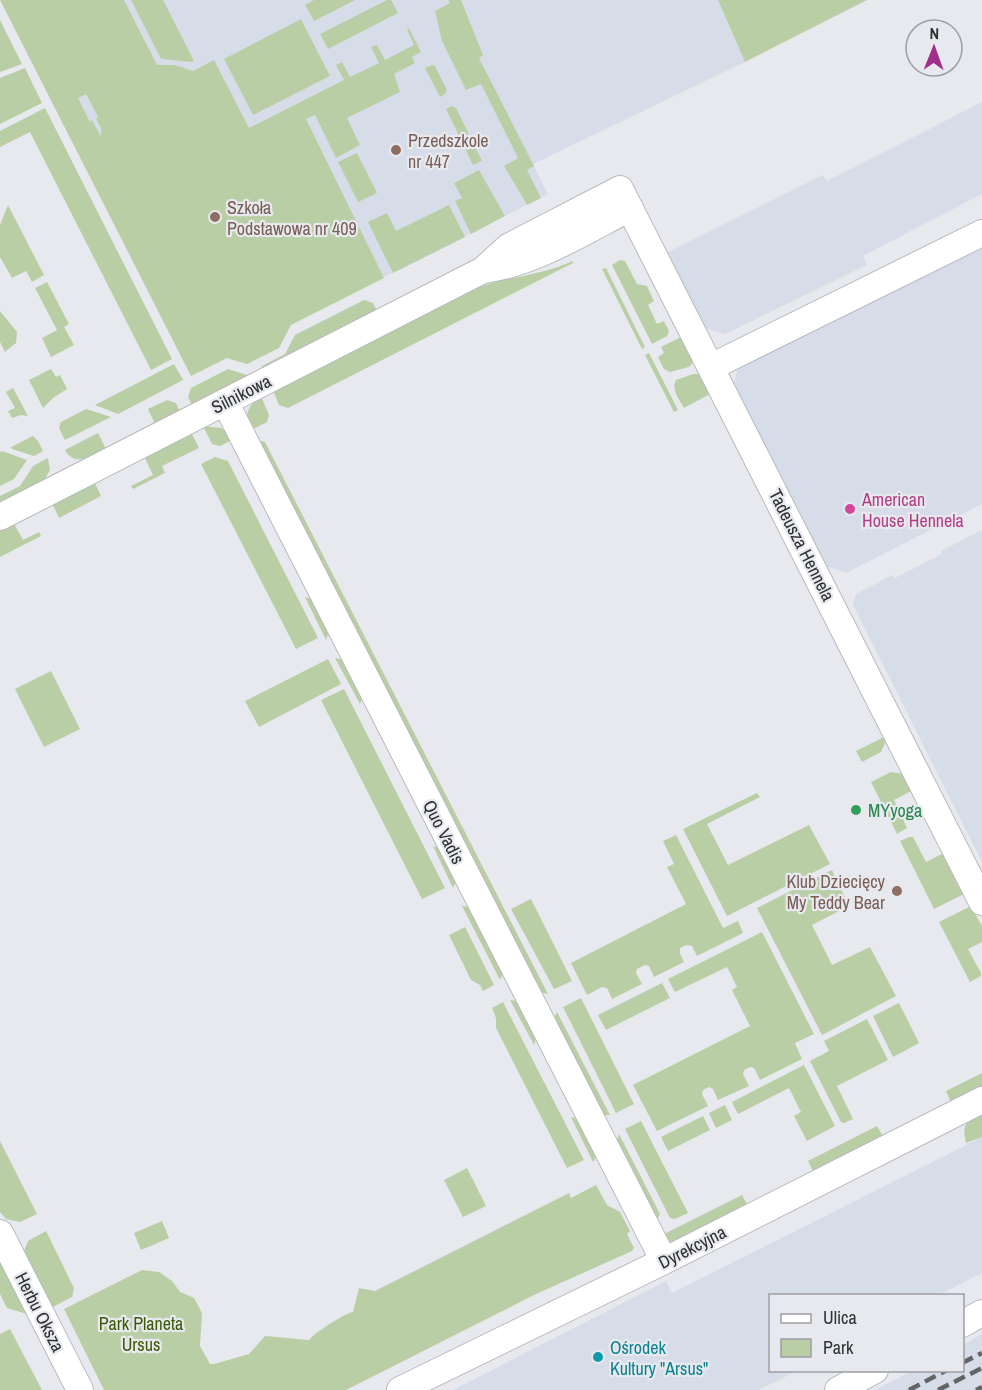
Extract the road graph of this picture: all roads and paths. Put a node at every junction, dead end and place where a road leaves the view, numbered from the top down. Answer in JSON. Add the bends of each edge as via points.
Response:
{"nodes":[{"id":1,"x":625,"y":199,"type":"joint"},
{"id":2,"x":982,"y":233,"type":"edge"},
{"id":3,"x":711,"y":367,"type":"junction"},
{"id":4,"x":225,"y":402,"type":"junction"},
{"id":5,"x":0,"y":517,"type":"edge"},
{"id":6,"x":982,"y":902,"type":"edge"},
{"id":7,"x":982,"y":1100,"type":"edge"},
{"id":8,"x":0,"y":1233,"type":"edge"},
{"id":9,"x":664,"y":1262,"type":"junction"},
{"id":10,"x":982,"y":1313,"type":"edge"},
{"id":11,"x":964,"y":1323,"type":"edge"},
{"id":12,"x":873,"y":1372,"type":"edge"},
{"id":13,"x":80,"y":1390,"type":"edge"},
{"id":14,"x":400,"y":1390,"type":"edge"},
{"id":15,"x":838,"y":1390,"type":"edge"}],
"edges":[{"from":1,"to":3,"type":"street","name":"Tadeusza Hennela"},
{"from":1,"to":4,"type":"street","name":"Silnikowa","via":[[526,260],[483,270]]},
{"from":2,"to":3,"type":"street"},
{"from":3,"to":6,"type":"street","name":"Tadeusza Hennela"},
{"from":4,"to":5,"type":"street","name":"Silnikowa"},
{"from":4,"to":9,"type":"street","name":"Quo Vadis"},
{"from":7,"to":9,"type":"street","name":"Dyrekcyjna"},
{"from":8,"to":13,"type":"street","name":"Herbu Oksza"},
{"from":9,"to":14,"type":"street","name":"Dyrekcyjna"},
{"from":10,"to":11,"type":"street"},
{"from":12,"to":15,"type":"street"}]}
